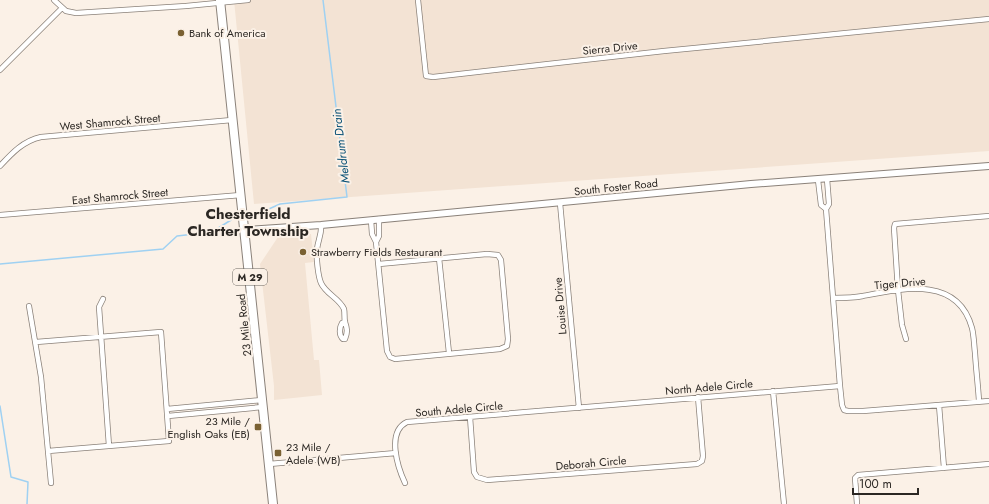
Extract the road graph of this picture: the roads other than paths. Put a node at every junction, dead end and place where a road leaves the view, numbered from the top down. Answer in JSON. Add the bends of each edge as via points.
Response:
{"nodes":[{"id":1,"x":54,"y":0,"type":"edge"},
{"id":2,"x":248,"y":0,"type":"edge"},
{"id":3,"x":418,"y":0,"type":"edge"},
{"id":4,"x":220,"y":2,"type":"edge"},
{"id":5,"x":62,"y":8,"type":"junction"},
{"id":6,"x":989,"y":19,"type":"edge"},
{"id":7,"x":0,"y":70,"type":"edge"},
{"id":8,"x":232,"y":120,"type":"junction"},
{"id":9,"x":0,"y":166,"type":"edge"},
{"id":10,"x":989,"y":166,"type":"edge"},
{"id":11,"x":827,"y":179,"type":"junction"},
{"id":12,"x":818,"y":180,"type":"junction"},
{"id":13,"x":241,"y":195,"type":"junction"},
{"id":14,"x":560,"y":203,"type":"junction"},
{"id":15,"x":826,"y":209,"type":"junction"},
{"id":16,"x":0,"y":215,"type":"edge"},
{"id":17,"x":989,"y":216,"type":"edge"},
{"id":18,"x":379,"y":219,"type":"junction"},
{"id":19,"x":371,"y":220,"type":"junction"},
{"id":20,"x":321,"y":224,"type":"junction"},
{"id":21,"x":245,"y":230,"type":"junction"},
{"id":22,"x":376,"y":242,"type":"junction"},
{"id":23,"x":439,"y":258,"type":"junction"},
{"id":24,"x":379,"y":264,"type":"junction"},
{"id":25,"x":898,"y":290,"type":"junction"},
{"id":26,"x":833,"y":298,"type":"junction"},
{"id":27,"x":103,"y":299,"type":"dead end"},
{"id":28,"x":29,"y":306,"type":"dead end"},
{"id":29,"x":345,"y":321,"type":"junction"},
{"id":30,"x":100,"y":336,"type":"junction"},
{"id":31,"x":906,"y":339,"type":"dead end"},
{"id":32,"x":36,"y":342,"type":"junction"},
{"id":33,"x":449,"y":353,"type":"junction"},
{"id":34,"x":840,"y":386,"type":"junction"},
{"id":35,"x":773,"y":391,"type":"junction"},
{"id":36,"x":698,"y":397,"type":"junction"},
{"id":37,"x":979,"y":401,"type":"junction"},
{"id":38,"x":989,"y":401,"type":"edge"},
{"id":39,"x":263,"y":403,"type":"junction"},
{"id":40,"x":939,"y":405,"type":"junction"},
{"id":41,"x":579,"y":408,"type":"junction"},
{"id":42,"x":167,"y":409,"type":"junction"},
{"id":43,"x":168,"y":416,"type":"junction"},
{"id":44,"x":470,"y":418,"type":"junction"},
{"id":45,"x":110,"y":446,"type":"junction"},
{"id":46,"x":48,"y":451,"type":"junction"},
{"id":47,"x":396,"y":453,"type":"junction"},
{"id":48,"x":269,"y":464,"type":"junction"},
{"id":49,"x":989,"y":464,"type":"edge"},
{"id":50,"x":944,"y":468,"type":"junction"},
{"id":51,"x":51,"y":483,"type":"dead end"},
{"id":52,"x":405,"y":483,"type":"dead end"},
{"id":53,"x":273,"y":504,"type":"edge"},
{"id":54,"x":784,"y":504,"type":"edge"},
{"id":55,"x":857,"y":504,"type":"edge"}],
"edges":[{"from":1,"to":5,"type":"street"},
{"from":2,"to":4,"type":"street"},
{"from":3,"to":6,"type":"street","name":"Sierra Drive","via":[[426,76],[433,77]]},
{"from":4,"to":5,"type":"street","via":[[76,13]]},
{"from":4,"to":8,"type":"main road","name":"23 Mile Road","number":"M 29"},
{"from":5,"to":7,"type":"street"},
{"from":8,"to":9,"type":"street","name":"West Shamrock Street","via":[[41,137],[16,149]]},
{"from":8,"to":13,"type":"main road","name":"23 Mile Road","number":"M 29"},
{"from":10,"to":11,"type":"street","name":"South Foster Road"},
{"from":11,"to":12,"type":"street","name":"South Foster Road"},
{"from":11,"to":15,"type":"street","via":[[829,204]]},
{"from":12,"to":14,"type":"street","name":"South Foster Road"},
{"from":12,"to":15,"type":"street","via":[[821,205]]},
{"from":13,"to":16,"type":"street","name":"East Shamrock Street"},
{"from":13,"to":21,"type":"main road","name":"23 Mile Road","number":"M 29"},
{"from":14,"to":18,"type":"street","name":"South Foster Road"},
{"from":14,"to":41,"type":"street","name":"Louise Drive"},
{"from":15,"to":26,"type":"street"},
{"from":17,"to":25,"type":"street","via":[[895,224]]},
{"from":18,"to":19,"type":"street","name":"South Foster Road"},
{"from":18,"to":22,"type":"street","via":[[379,236]]},
{"from":19,"to":20,"type":"street","name":"South Foster Road"},
{"from":19,"to":22,"type":"street","via":[[372,234]]},
{"from":20,"to":21,"type":"street","name":"South Foster Road"},
{"from":20,"to":29,"type":"street","via":[[317,251],[320,282],[342,306]]},
{"from":21,"to":39,"type":"main road","name":"23 Mile Road","number":"M 29"},
{"from":22,"to":24,"type":"street"},
{"from":23,"to":24,"type":"street"},
{"from":23,"to":33,"type":"street"},
{"from":23,"to":33,"type":"street","via":[[496,254],[501,260],[507,346],[500,349]]},
{"from":24,"to":33,"type":"street","via":[[387,350],[390,357],[395,359]]},
{"from":25,"to":26,"type":"street","name":"Tiger Drive"},
{"from":25,"to":31,"type":"street"},
{"from":25,"to":37,"type":"street","name":"Tiger Drive","via":[[936,290],[951,297],[964,310],[973,332]]},
{"from":26,"to":34,"type":"street"},
{"from":27,"to":30,"type":"street","via":[[99,307]]},
{"from":28,"to":32,"type":"street"},
{"from":29,"to":29,"type":"street","via":[[348,327],[345,339],[340,332]]},
{"from":30,"to":32,"type":"street"},
{"from":30,"to":42,"type":"street","via":[[161,332]]},
{"from":30,"to":45,"type":"street"},
{"from":32,"to":46,"type":"street"},
{"from":34,"to":35,"type":"street","name":"North Adele Circle"},
{"from":34,"to":40,"type":"street","via":[[842,405],[844,410],[848,411]]},
{"from":35,"to":36,"type":"street","name":"North Adele Circle"},
{"from":35,"to":54,"type":"street"},
{"from":36,"to":41,"type":"street","name":"North Adele Circle"},
{"from":36,"to":44,"type":"street","name":"Deborah Circle","via":[[703,456],[702,461],[697,464],[483,480],[474,472]]},
{"from":37,"to":38,"type":"street"},
{"from":37,"to":40,"type":"street"},
{"from":39,"to":42,"type":"street"},
{"from":39,"to":43,"type":"street"},
{"from":39,"to":48,"type":"main road","name":"23 Mile Road","number":"M 29"},
{"from":40,"to":50,"type":"street"},
{"from":41,"to":44,"type":"street","name":"South Adele Circle"},
{"from":42,"to":43,"type":"street"},
{"from":43,"to":45,"type":"street","via":[[169,441]]},
{"from":44,"to":47,"type":"street","name":"South Adele Circle","via":[[406,422],[402,424],[395,439]]},
{"from":45,"to":46,"type":"street"},
{"from":46,"to":51,"type":"street"},
{"from":47,"to":48,"type":"street"},
{"from":47,"to":52,"type":"street","name":"South Adele Circle","via":[[399,470]]},
{"from":48,"to":53,"type":"main road","name":"23 Mile Road","number":"M 29"},
{"from":49,"to":50,"type":"street"},
{"from":50,"to":55,"type":"street","via":[[856,476],[854,482]]}]}
